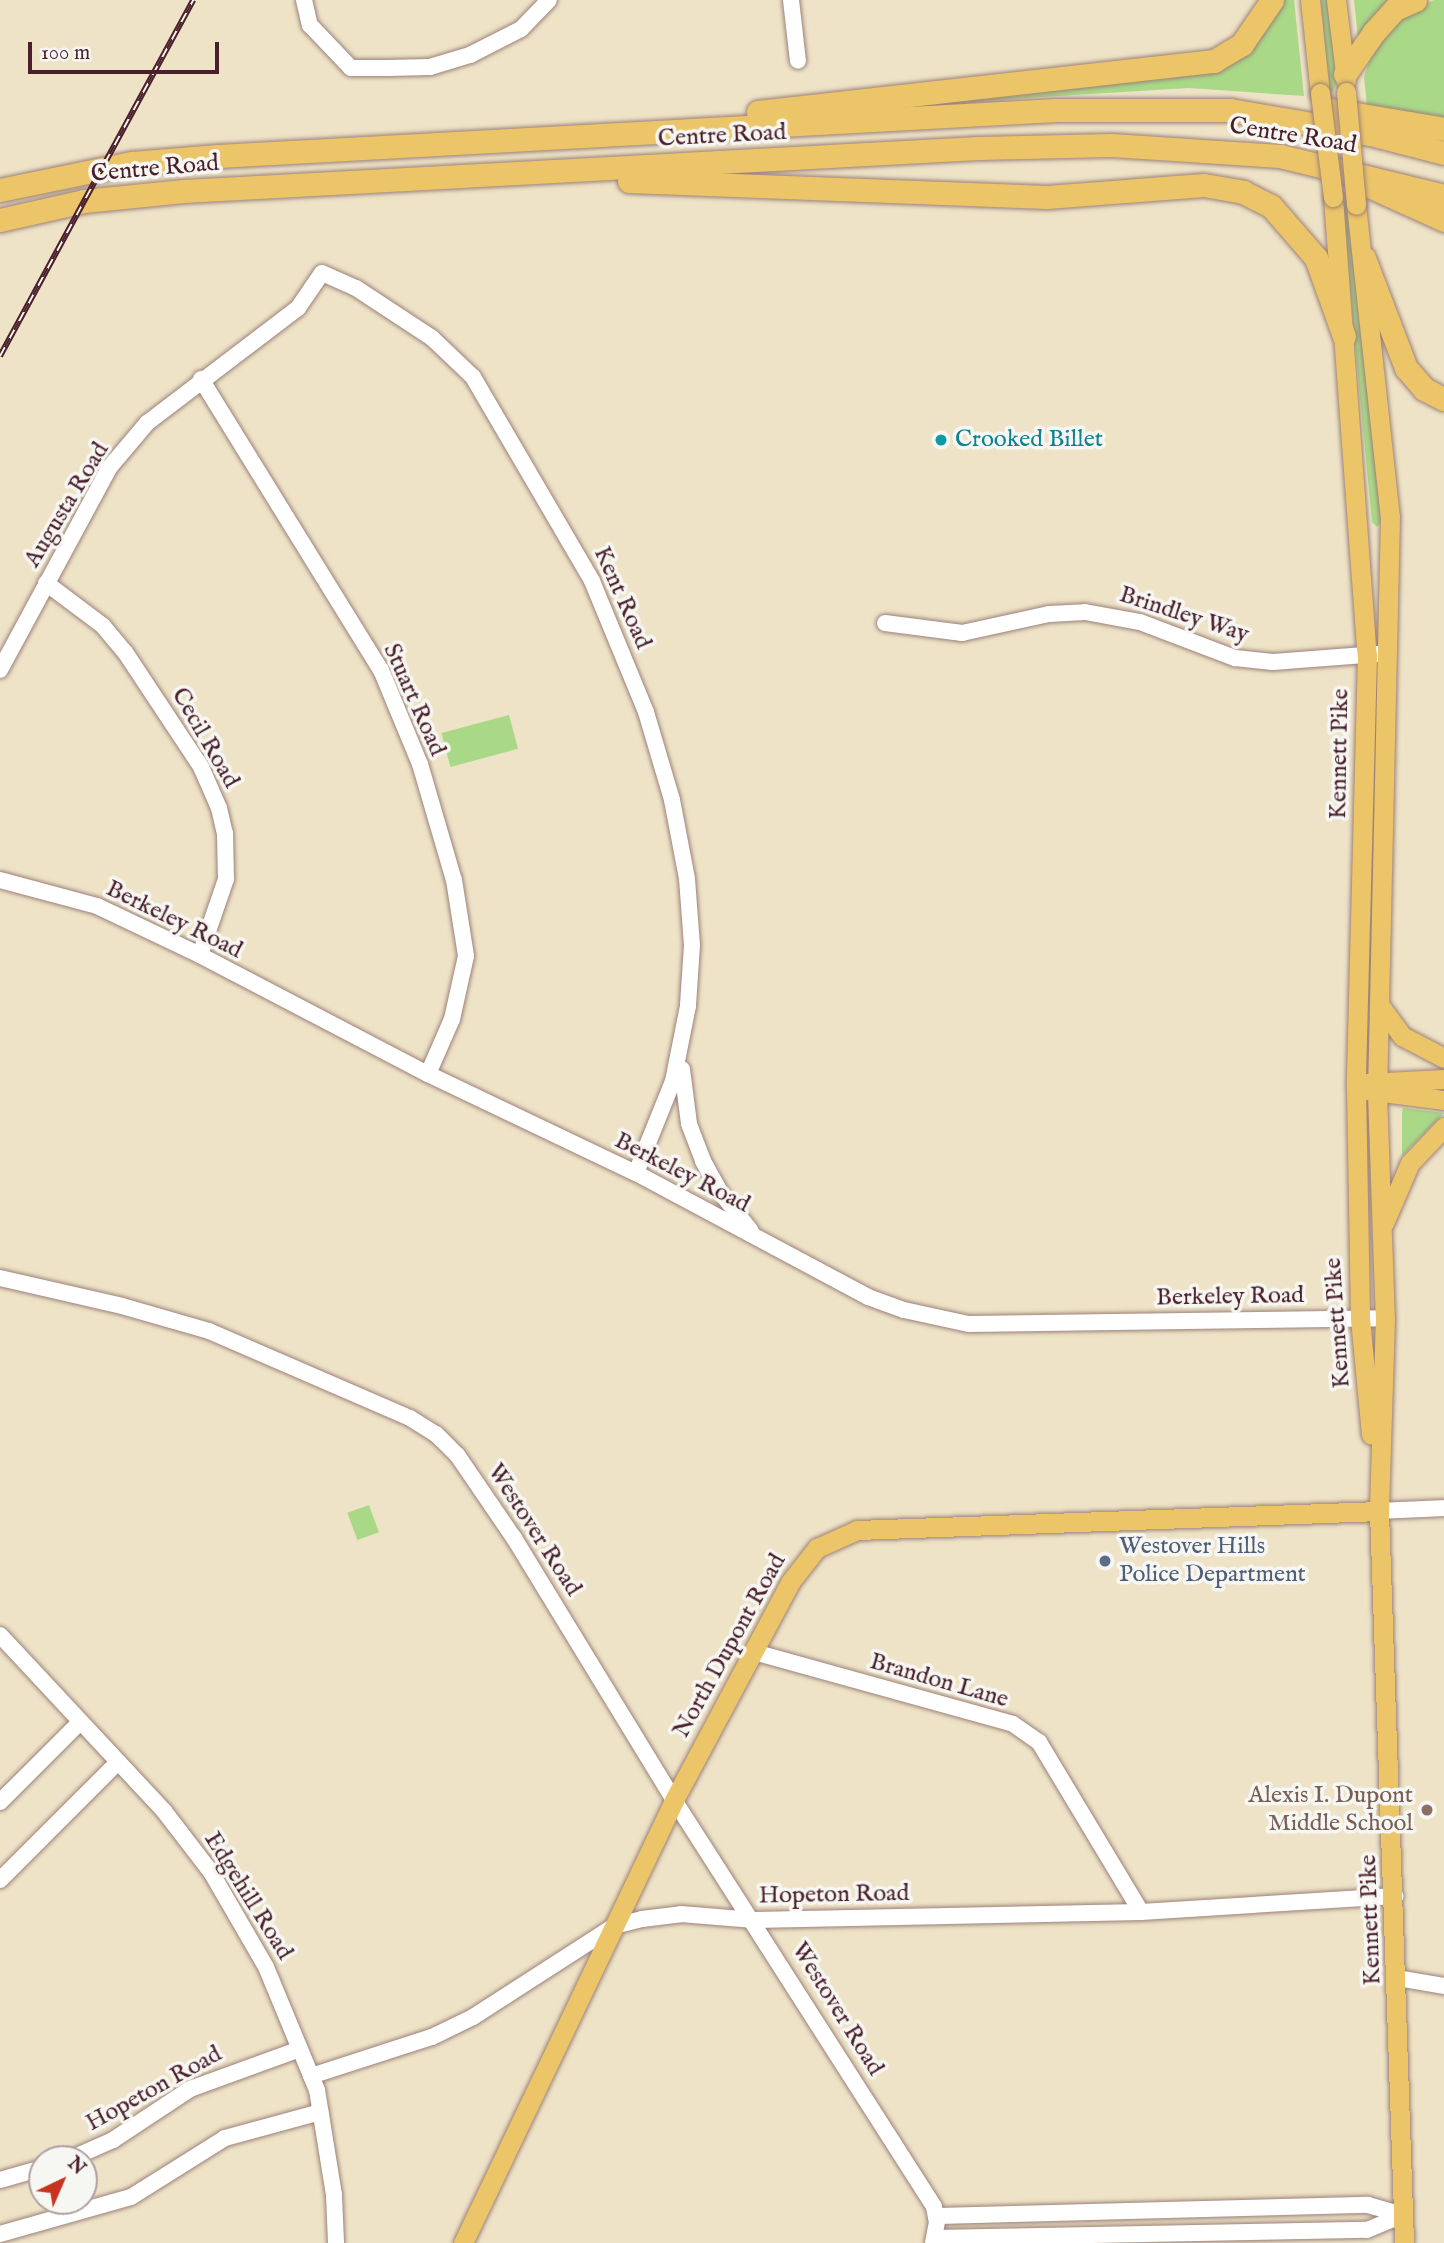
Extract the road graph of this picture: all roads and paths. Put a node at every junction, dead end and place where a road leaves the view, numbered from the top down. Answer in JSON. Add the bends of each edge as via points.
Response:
{"nodes":[{"id":1,"x":304,"y":0,"type":"edge"},
{"id":2,"x":549,"y":0,"type":"edge"},
{"id":3,"x":791,"y":0,"type":"edge"},
{"id":4,"x":1272,"y":0,"type":"edge"},
{"id":5,"x":1310,"y":0,"type":"edge"},
{"id":6,"x":1336,"y":0,"type":"edge"},
{"id":7,"x":1415,"y":0,"type":"edge"},
{"id":8,"x":798,"y":61,"type":"dead end"},
{"id":9,"x":1346,"y":83,"type":"junction"},
{"id":10,"x":1056,"y":110,"type":"junction"},
{"id":11,"x":1444,"y":129,"type":"edge"},
{"id":12,"x":445,"y":142,"type":"junction"},
{"id":13,"x":1444,"y":153,"type":"edge"},
{"id":14,"x":1318,"y":163,"type":"junction"},
{"id":15,"x":514,"y":175,"type":"junction"},
{"id":16,"x":0,"y":190,"type":"edge"},
{"id":17,"x":1444,"y":196,"type":"edge"},
{"id":18,"x":0,"y":220,"type":"edge"},
{"id":19,"x":1444,"y":220,"type":"edge"},
{"id":20,"x":1364,"y":258,"type":"junction"},
{"id":21,"x":322,"y":273,"type":"joint"},
{"id":22,"x":1344,"y":336,"type":"junction"},
{"id":23,"x":201,"y":379,"type":"junction"},
{"id":24,"x":1444,"y":399,"type":"edge"},
{"id":25,"x":47,"y":583,"type":"junction"},
{"id":26,"x":885,"y":623,"type":"dead end"},
{"id":27,"x":1389,"y":654,"type":"junction"},
{"id":28,"x":1367,"y":655,"type":"junction"},
{"id":29,"x":0,"y":670,"type":"edge"},
{"id":30,"x":0,"y":880,"type":"edge"},
{"id":31,"x":200,"y":955,"type":"junction"},
{"id":32,"x":1381,"y":1007,"type":"junction"},
{"id":33,"x":682,"y":1042,"type":"junction"},
{"id":34,"x":1444,"y":1058,"type":"edge"},
{"id":35,"x":428,"y":1074,"type":"junction"},
{"id":36,"x":1444,"y":1079,"type":"edge"},
{"id":37,"x":1356,"y":1087,"type":"junction"},
{"id":38,"x":1378,"y":1087,"type":"junction"},
{"id":39,"x":1444,"y":1100,"type":"edge"},
{"id":40,"x":1444,"y":1127,"type":"edge"},
{"id":41,"x":636,"y":1173,"type":"junction"},
{"id":42,"x":755,"y":1237,"type":"junction"},
{"id":43,"x":1380,"y":1241,"type":"junction"},
{"id":44,"x":0,"y":1278,"type":"edge"},
{"id":45,"x":1360,"y":1318,"type":"junction"},
{"id":46,"x":1385,"y":1318,"type":"junction"},
{"id":47,"x":1444,"y":1508,"type":"edge"},
{"id":48,"x":1379,"y":1511,"type":"junction"},
{"id":49,"x":0,"y":1635,"type":"edge"},
{"id":50,"x":754,"y":1652,"type":"junction"},
{"id":51,"x":79,"y":1723,"type":"junction"},
{"id":52,"x":118,"y":1762,"type":"junction"},
{"id":53,"x":674,"y":1800,"type":"junction"},
{"id":54,"x":0,"y":1802,"type":"edge"},
{"id":55,"x":0,"y":1880,"type":"edge"},
{"id":56,"x":1395,"y":1896,"type":"junction"},
{"id":57,"x":1141,"y":1912,"type":"junction"},
{"id":58,"x":754,"y":1920,"type":"junction"},
{"id":59,"x":614,"y":1926,"type":"junction"},
{"id":60,"x":1397,"y":1978,"type":"junction"},
{"id":61,"x":1444,"y":1986,"type":"edge"},
{"id":62,"x":300,"y":2049,"type":"junction"},
{"id":63,"x":311,"y":2076,"type":"junction"},
{"id":64,"x":321,"y":2112,"type":"junction"},
{"id":65,"x":98,"y":2147,"type":"edge"},
{"id":66,"x":28,"y":2172,"type":"edge"},
{"id":67,"x":0,"y":2180,"type":"edge"},
{"id":68,"x":1403,"y":2215,"type":"junction"},
{"id":69,"x":937,"y":2216,"type":"junction"},
{"id":70,"x":0,"y":2234,"type":"edge"},
{"id":71,"x":934,"y":2241,"type":"edge"},
{"id":72,"x":336,"y":2243,"type":"edge"},
{"id":73,"x":463,"y":2243,"type":"edge"},
{"id":74,"x":1404,"y":2243,"type":"edge"}],
"edges":[{"from":1,"to":2,"type":"street","via":[[310,25],[351,68],[430,67],[470,55],[521,29]]},
{"from":3,"to":8,"type":"street"},
{"from":4,"to":12,"type":"highway","via":[[1242,44],[1214,61],[854,104],[531,128]]},
{"from":5,"to":22,"type":"main road","name":"Kennett Pike","bridge":true},
{"from":6,"to":9,"type":"main road","name":"Kennett Pike"},
{"from":7,"to":9,"type":"highway","via":[[1395,9],[1381,24]]},
{"from":9,"to":20,"type":"main road","name":"Kennett Pike","bridge":true},
{"from":10,"to":11,"type":"highway","via":[[1108,101],[1236,97]]},
{"from":10,"to":12,"type":"highway","name":"Centre Road"},
{"from":10,"to":13,"type":"highway","name":"Centre Road","via":[[1230,110],[1371,134]]},
{"from":12,"to":16,"type":"highway","name":"Centre Road","via":[[132,163]]},
{"from":14,"to":15,"type":"highway","name":"Centre Road","via":[[1245,151],[1111,145],[978,148]]},
{"from":14,"to":17,"type":"highway","name":"Centre Road"},
{"from":14,"to":19,"type":"highway"},
{"from":15,"to":18,"type":"highway","name":"Centre Road","via":[[146,194],[84,201]]},
{"from":15,"to":22,"type":"highway","via":[[1046,197],[1204,185],[1243,192],[1271,206],[1310,249]]},
{"from":20,"to":24,"type":"highway","via":[[1406,368],[1424,389]]},
{"from":20,"to":27,"type":"main road","name":"Kennett Pike","via":[[1390,516]]},
{"from":21,"to":23,"type":"street","name":"Augusta Road","via":[[298,307]]},
{"from":21,"to":33,"type":"street","name":"Kent Road","via":[[355,288],[432,338],[473,377],[593,581],[646,712],[672,800],[687,879],[692,945]]},
{"from":22,"to":28,"type":"main road","name":"Kennett Pike"},
{"from":23,"to":25,"type":"street","name":"Augusta Road","via":[[146,423],[109,468]]},
{"from":23,"to":35,"type":"street","name":"Stuart Road","via":[[381,670],[420,764],[454,880],[466,956],[452,1019]]},
{"from":25,"to":29,"type":"street","name":"Augusta Road"},
{"from":25,"to":31,"type":"street","name":"Cecil Road","via":[[103,626],[125,652],[201,767],[219,808],[225,833],[226,879]]},
{"from":26,"to":28,"type":"street","name":"Brindley Way","via":[[962,633],[1049,614],[1093,612],[1140,622],[1236,658],[1273,662]]},
{"from":27,"to":28,"type":"street","name":"Brindley Way"},
{"from":27,"to":32,"type":"main road","name":"Kennett Pike"},
{"from":28,"to":37,"type":"main road","name":"Kennett Pike"},
{"from":30,"to":31,"type":"street","name":"Berkeley Road","via":[[97,906]]},
{"from":31,"to":35,"type":"street","name":"Berkeley Road"},
{"from":32,"to":34,"type":"main road","via":[[1402,1036]]},
{"from":32,"to":38,"type":"main road","name":"Kennett Pike"},
{"from":33,"to":41,"type":"street","name":"Kent Road","via":[[673,1080]]},
{"from":33,"to":42,"type":"street","name":"Kent Road","via":[[681,1090],[688,1124],[721,1193]]},
{"from":35,"to":41,"type":"street","name":"Berkeley Road"},
{"from":36,"to":38,"type":"main road"},
{"from":37,"to":38,"type":"main road"},
{"from":37,"to":45,"type":"main road","name":"Kennett Pike"},
{"from":38,"to":39,"type":"main road"},
{"from":38,"to":43,"type":"main road","name":"Kennett Pike"},
{"from":40,"to":43,"type":"main road","via":[[1410,1163],[1388,1210]]},
{"from":41,"to":42,"type":"street","name":"Berkeley Road"},
{"from":42,"to":45,"type":"street","name":"Berkeley Road","via":[[867,1297],[969,1324]]},
{"from":43,"to":46,"type":"main road","name":"Kennett Pike"},
{"from":44,"to":53,"type":"street","name":"Westover Road","via":[[209,1331],[410,1418],[436,1434],[475,1478],[508,1528]]},
{"from":45,"to":46,"type":"street","name":"Berkeley Road"},
{"from":45,"to":48,"type":"main road","name":"Kennett Pike"},
{"from":46,"to":48,"type":"main road","name":"Kennett Pike"},
{"from":47,"to":48,"type":"street"},
{"from":48,"to":50,"type":"main road","name":"North Dupont Road","via":[[849,1531],[825,1543],[803,1563]]},
{"from":48,"to":56,"type":"main road","name":"Kennett Pike"},
{"from":49,"to":51,"type":"street","name":"Edgehill Road"},
{"from":50,"to":53,"type":"main road","name":"North Dupont Road"},
{"from":50,"to":57,"type":"street","name":"Brandon Lane","via":[[1013,1724],[1039,1742]]},
{"from":51,"to":52,"type":"street","name":"Edgehill Road"},
{"from":51,"to":54,"type":"street"},
{"from":52,"to":55,"type":"street"},
{"from":52,"to":62,"type":"street","name":"Edgehill Road","via":[[211,1872],[266,1966]]},
{"from":53,"to":58,"type":"street","name":"Westover Road"},
{"from":53,"to":59,"type":"main road","name":"North Dupont Road"},
{"from":56,"to":57,"type":"street","name":"Hopeton Road"},
{"from":56,"to":60,"type":"main road","name":"Kennett Pike"},
{"from":57,"to":58,"type":"street","name":"Hopeton Road"},
{"from":58,"to":59,"type":"street","name":"Hopeton Road","via":[[681,1914]]},
{"from":58,"to":69,"type":"street","name":"Westover Road"},
{"from":59,"to":63,"type":"street","name":"Hopeton Road","via":[[473,2017],[432,2037]]},
{"from":59,"to":73,"type":"main road","name":"North Dupont Road"},
{"from":60,"to":61,"type":"street"},
{"from":60,"to":68,"type":"main road","name":"Kennett Pike"},
{"from":62,"to":63,"type":"street","name":"Edgehill Road"},
{"from":62,"to":65,"type":"street","name":"Hopeton Road","via":[[190,2089]]},
{"from":63,"to":64,"type":"street","name":"Edgehill Road"},
{"from":64,"to":70,"type":"street","via":[[225,2138],[131,2197]]},
{"from":64,"to":72,"type":"street","name":"Edgehill Road"},
{"from":66,"to":67,"type":"street"},
{"from":68,"to":69,"type":"street","via":[[1368,2205]]},
{"from":68,"to":71,"type":"street","via":[[1367,2230]]},
{"from":68,"to":74,"type":"main road","name":"Kennett Pike"},
{"from":69,"to":71,"type":"street"}]}
